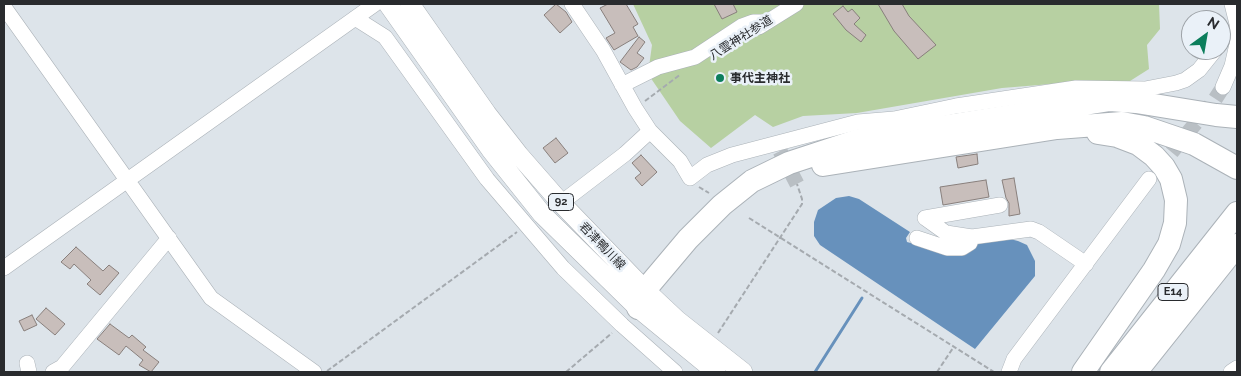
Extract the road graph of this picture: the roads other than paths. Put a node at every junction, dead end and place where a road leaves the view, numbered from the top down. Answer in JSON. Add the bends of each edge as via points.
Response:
{"nodes":[{"id":1,"x":375,"y":4,"type":"edge"},
{"id":2,"x":388,"y":4,"type":"edge"},
{"id":3,"x":410,"y":4,"type":"edge"},
{"id":4,"x":572,"y":4,"type":"edge"},
{"id":5,"x":796,"y":4,"type":"edge"},
{"id":6,"x":1232,"y":4,"type":"edge"},
{"id":7,"x":4,"y":7,"type":"edge"},
{"id":8,"x":355,"y":18,"type":"junction"},
{"id":9,"x":767,"y":22,"type":"junction"},
{"id":10,"x":1237,"y":44,"type":"edge"},
{"id":11,"x":1207,"y":60,"type":"edge"},
{"id":12,"x":685,"y":71,"type":"road end"},
{"id":13,"x":622,"y":84,"type":"junction"},
{"id":14,"x":1223,"y":87,"type":"tunnel mouth"},
{"id":15,"x":1069,"y":106,"type":"junction"},
{"id":16,"x":1237,"y":116,"type":"edge"},
{"id":17,"x":1057,"y":128,"type":"junction"},
{"id":18,"x":650,"y":131,"type":"junction"},
{"id":19,"x":1237,"y":155,"type":"edge"},
{"id":20,"x":1237,"y":168,"type":"edge"},
{"id":21,"x":1149,"y":178,"type":"tunnel mouth"},
{"id":22,"x":127,"y":181,"type":"junction"},
{"id":23,"x":561,"y":203,"type":"junction"},
{"id":24,"x":1000,"y":205,"type":"dead end"},
{"id":25,"x":1237,"y":213,"type":"edge"},
{"id":26,"x":972,"y":237,"type":"junction"},
{"id":27,"x":169,"y":238,"type":"junction"},
{"id":28,"x":917,"y":238,"type":"dead end"},
{"id":29,"x":1237,"y":245,"type":"edge"},
{"id":30,"x":1237,"y":258,"type":"edge"},
{"id":31,"x":1086,"y":264,"type":"junction"},
{"id":32,"x":4,"y":268,"type":"edge"},
{"id":33,"x":646,"y":299,"type":"junction"},
{"id":34,"x":1237,"y":368,"type":"edge"},
{"id":35,"x":1137,"y":371,"type":"edge"},
{"id":36,"x":53,"y":372,"type":"edge"},
{"id":37,"x":314,"y":372,"type":"edge"},
{"id":38,"x":675,"y":372,"type":"edge"},
{"id":39,"x":716,"y":372,"type":"edge"},
{"id":40,"x":742,"y":372,"type":"edge"},
{"id":41,"x":1009,"y":372,"type":"edge"},
{"id":42,"x":1083,"y":372,"type":"edge"},
{"id":43,"x":1111,"y":372,"type":"edge"},
{"id":44,"x":1231,"y":372,"type":"edge"}],
"edges":[{"from":1,"to":8,"type":"street"},
{"from":2,"to":33,"type":"main road","name":"君津鴨川線","number":"92","via":[[491,150],[537,207]]},
{"from":3,"to":23,"type":"main road","name":"君津鴨川線","number":"92","via":[[487,114]]},
{"from":4,"to":13,"type":"street"},
{"from":5,"to":9,"type":"street","name":"八雲神社参道"},
{"from":6,"to":10,"type":"street"},
{"from":7,"to":22,"type":"street"},
{"from":8,"to":22,"type":"street"},
{"from":8,"to":38,"type":"street","via":[[385,37],[486,179],[563,268]]},
{"from":9,"to":12,"type":"street","name":"八雲神社参道"},
{"from":9,"to":13,"type":"street","via":[[742,26],[696,57],[658,67]]},
{"from":10,"to":14,"type":"street"},
{"from":11,"to":18,"type":"street","via":[[1185,80],[1164,86],[1060,90],[894,119],[858,122],[779,147],[732,155],[707,165],[690,178],[680,161]]},
{"from":13,"to":18,"type":"street"},
{"from":15,"to":16,"type":"highway","via":[[1110,100]]},
{"from":15,"to":19,"type":"highway","via":[[1173,125]]},
{"from":15,"to":33,"type":"highway","via":[[859,140],[788,163],[752,181],[722,206],[688,239]]},
{"from":17,"to":20,"type":"highway","via":[[1098,123],[1144,127],[1194,144]]},
{"from":17,"to":33,"type":"highway","via":[[842,160],[788,176],[765,188],[724,219]]},
{"from":17,"to":42,"type":"highway","via":[[1117,136],[1138,144],[1164,167],[1176,200],[1176,223],[1169,244]]},
{"from":18,"to":23,"type":"street"},
{"from":21,"to":31,"type":"street"},
{"from":22,"to":27,"type":"street"},
{"from":22,"to":32,"type":"street"},
{"from":23,"to":33,"type":"main road","name":"君津鴨川線","number":"92"},
{"from":24,"to":26,"type":"street","via":[[925,218],[946,233]]},
{"from":25,"to":43,"type":"highway","number":"E14"},
{"from":26,"to":28,"type":"street","via":[[970,243],[962,248],[947,248]]},
{"from":26,"to":31,"type":"street","via":[[1031,229]]},
{"from":27,"to":36,"type":"street","via":[[62,367]]},
{"from":27,"to":37,"type":"street","via":[[211,298]]},
{"from":29,"to":35,"type":"highway","number":"E14"},
{"from":30,"to":35,"type":"highway"},
{"from":31,"to":41,"type":"street","via":[[1014,359]]},
{"from":33,"to":39,"type":"main road","name":"君津鴨川線","number":"92"},
{"from":33,"to":40,"type":"main road","name":"君津鴨川線","number":"92"},
{"from":34,"to":44,"type":"street"}]}
